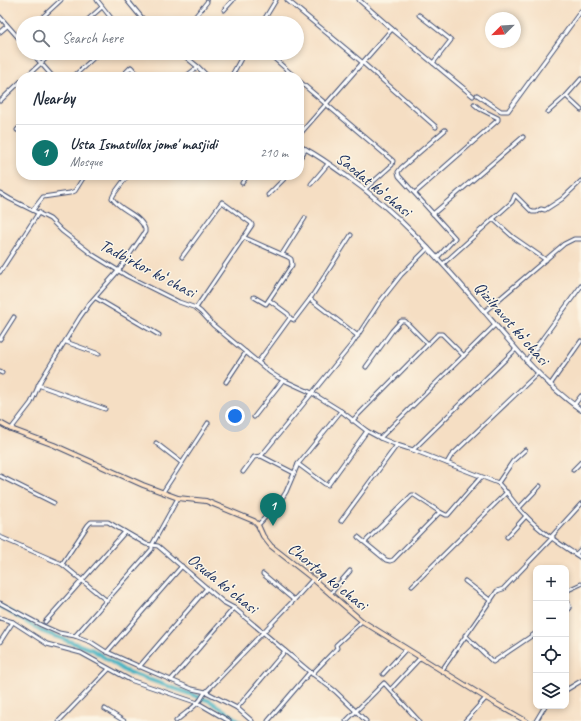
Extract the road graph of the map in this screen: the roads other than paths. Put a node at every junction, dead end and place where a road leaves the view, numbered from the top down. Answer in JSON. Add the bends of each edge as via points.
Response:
{"nodes":[{"id":1,"x":61,"y":0,"type":"edge"},
{"id":2,"x":97,"y":0,"type":"edge"},
{"id":3,"x":127,"y":0,"type":"edge"},
{"id":4,"x":233,"y":0,"type":"edge"},
{"id":5,"x":276,"y":0,"type":"edge"},
{"id":6,"x":288,"y":0,"type":"edge"},
{"id":7,"x":359,"y":0,"type":"edge"},
{"id":8,"x":207,"y":2,"type":"dead end"},
{"id":9,"x":102,"y":7,"type":"junction"},
{"id":10,"x":224,"y":10,"type":"dead end"},
{"id":11,"x":581,"y":11,"type":"edge"},
{"id":12,"x":419,"y":15,"type":"dead end"},
{"id":13,"x":44,"y":16,"type":"edge"},
{"id":14,"x":92,"y":16,"type":"edge"},
{"id":15,"x":109,"y":16,"type":"edge"},
{"id":16,"x":140,"y":16,"type":"edge"},
{"id":17,"x":196,"y":16,"type":"edge"},
{"id":18,"x":266,"y":16,"type":"edge"},
{"id":19,"x":0,"y":17,"type":"edge"},
{"id":20,"x":7,"y":26,"type":"junction"},
{"id":21,"x":392,"y":29,"type":"junction"},
{"id":22,"x":0,"y":32,"type":"edge"},
{"id":23,"x":16,"y":35,"type":"edge"},
{"id":24,"x":38,"y":60,"type":"edge"},
{"id":25,"x":44,"y":60,"type":"edge"},
{"id":26,"x":91,"y":60,"type":"edge"},
{"id":27,"x":190,"y":60,"type":"edge"},
{"id":28,"x":240,"y":60,"type":"edge"},
{"id":29,"x":276,"y":60,"type":"edge"},
{"id":30,"x":433,"y":62,"type":"junction"},
{"id":31,"x":41,"y":63,"type":"junction"},
{"id":32,"x":363,"y":63,"type":"junction"},
{"id":33,"x":198,"y":67,"type":"junction"},
{"id":34,"x":31,"y":72,"type":"edge"},
{"id":35,"x":49,"y":72,"type":"edge"},
{"id":36,"x":78,"y":72,"type":"edge"},
{"id":37,"x":126,"y":72,"type":"edge"},
{"id":38,"x":136,"y":72,"type":"edge"},
{"id":39,"x":192,"y":72,"type":"edge"},
{"id":40,"x":203,"y":72,"type":"edge"},
{"id":41,"x":234,"y":72,"type":"edge"},
{"id":42,"x":289,"y":72,"type":"edge"},
{"id":43,"x":581,"y":79,"type":"edge"},
{"id":44,"x":304,"y":85,"type":"edge"},
{"id":45,"x":16,"y":86,"type":"edge"},
{"id":46,"x":477,"y":95,"type":"dead end"},
{"id":47,"x":473,"y":96,"type":"dead end"},
{"id":48,"x":566,"y":96,"type":"junction"},
{"id":49,"x":0,"y":101,"type":"edge"},
{"id":50,"x":326,"y":104,"type":"junction"},
{"id":51,"x":474,"y":104,"type":"dead end"},
{"id":52,"x":581,"y":110,"type":"edge"},
{"id":53,"x":548,"y":112,"type":"dead end"},
{"id":54,"x":436,"y":127,"type":"dead end"},
{"id":55,"x":304,"y":129,"type":"edge"},
{"id":56,"x":445,"y":130,"type":"dead end"},
{"id":57,"x":523,"y":137,"type":"dead end"},
{"id":58,"x":306,"y":149,"type":"joint"},
{"id":59,"x":304,"y":152,"type":"edge"},
{"id":60,"x":328,"y":164,"type":"junction"},
{"id":61,"x":82,"y":180,"type":"edge"},
{"id":62,"x":124,"y":180,"type":"edge"},
{"id":63,"x":244,"y":180,"type":"edge"},
{"id":64,"x":283,"y":180,"type":"edge"},
{"id":65,"x":581,"y":181,"type":"edge"},
{"id":66,"x":242,"y":183,"type":"dead end"},
{"id":67,"x":311,"y":184,"type":"dead end"},
{"id":68,"x":365,"y":189,"type":"junction"},
{"id":69,"x":0,"y":193,"type":"edge"},
{"id":70,"x":415,"y":193,"type":"junction"},
{"id":71,"x":268,"y":195,"type":"dead end"},
{"id":72,"x":33,"y":210,"type":"junction"},
{"id":73,"x":39,"y":212,"type":"junction"},
{"id":74,"x":433,"y":214,"type":"junction"},
{"id":75,"x":305,"y":218,"type":"dead end"},
{"id":76,"x":492,"y":219,"type":"junction"},
{"id":77,"x":351,"y":235,"type":"dead end"},
{"id":78,"x":243,"y":237,"type":"junction"},
{"id":79,"x":581,"y":239,"type":"edge"},
{"id":80,"x":428,"y":248,"type":"junction"},
{"id":81,"x":282,"y":254,"type":"junction"},
{"id":82,"x":182,"y":257,"type":"dead end"},
{"id":83,"x":437,"y":258,"type":"junction"},
{"id":84,"x":546,"y":260,"type":"junction"},
{"id":85,"x":443,"y":264,"type":"junction"},
{"id":86,"x":1,"y":267,"type":"edge"},
{"id":87,"x":119,"y":270,"type":"junction"},
{"id":88,"x":0,"y":272,"type":"edge"},
{"id":89,"x":581,"y":286,"type":"edge"},
{"id":90,"x":254,"y":297,"type":"dead end"},
{"id":91,"x":96,"y":298,"type":"junction"},
{"id":92,"x":310,"y":299,"type":"junction"},
{"id":93,"x":269,"y":300,"type":"junction"},
{"id":94,"x":196,"y":308,"type":"junction"},
{"id":95,"x":484,"y":312,"type":"junction"},
{"id":96,"x":14,"y":317,"type":"dead end"},
{"id":97,"x":290,"y":318,"type":"junction"},
{"id":98,"x":495,"y":325,"type":"junction"},
{"id":99,"x":159,"y":335,"type":"dead end"},
{"id":100,"x":358,"y":336,"type":"junction"},
{"id":101,"x":0,"y":339,"type":"edge"},
{"id":102,"x":581,"y":341,"type":"edge"},
{"id":103,"x":66,"y":342,"type":"junction"},
{"id":104,"x":428,"y":344,"type":"junction"},
{"id":105,"x":516,"y":350,"type":"junction"},
{"id":106,"x":246,"y":352,"type":"junction"},
{"id":107,"x":99,"y":354,"type":"dead end"},
{"id":108,"x":464,"y":356,"type":"junction"},
{"id":109,"x":526,"y":361,"type":"junction"},
{"id":110,"x":258,"y":362,"type":"junction"},
{"id":111,"x":366,"y":366,"type":"dead end"},
{"id":112,"x":538,"y":373,"type":"junction"},
{"id":113,"x":283,"y":380,"type":"junction"},
{"id":114,"x":226,"y":382,"type":"dead end"},
{"id":115,"x":38,"y":385,"type":"junction"},
{"id":116,"x":550,"y":385,"type":"junction"},
{"id":117,"x":312,"y":393,"type":"junction"},
{"id":118,"x":581,"y":396,"type":"edge"},
{"id":119,"x":574,"y":405,"type":"junction"},
{"id":120,"x":104,"y":409,"type":"dead end"},
{"id":121,"x":581,"y":410,"type":"edge"},
{"id":122,"x":341,"y":411,"type":"junction"},
{"id":123,"x":254,"y":417,"type":"dead end"},
{"id":124,"x":352,"y":421,"type":"junction"},
{"id":125,"x":0,"y":423,"type":"edge"},
{"id":126,"x":208,"y":423,"type":"dead end"},
{"id":127,"x":11,"y":429,"type":"junction"},
{"id":128,"x":367,"y":431,"type":"junction"},
{"id":129,"x":380,"y":438,"type":"junction"},
{"id":130,"x":156,"y":443,"type":"dead end"},
{"id":131,"x":397,"y":445,"type":"junction"},
{"id":132,"x":413,"y":450,"type":"junction"},
{"id":133,"x":525,"y":450,"type":"dead end"},
{"id":134,"x":261,"y":456,"type":"junction"},
{"id":135,"x":581,"y":462,"type":"edge"},
{"id":136,"x":182,"y":463,"type":"junction"},
{"id":137,"x":447,"y":463,"type":"junction"},
{"id":138,"x":298,"y":464,"type":"junction"},
{"id":139,"x":573,"y":470,"type":"dead end"},
{"id":140,"x":243,"y":472,"type":"dead end"},
{"id":141,"x":294,"y":473,"type":"junction"},
{"id":142,"x":0,"y":476,"type":"edge"},
{"id":143,"x":481,"y":476,"type":"junction"},
{"id":144,"x":498,"y":483,"type":"junction"},
{"id":145,"x":540,"y":486,"type":"dead end"},
{"id":146,"x":163,"y":492,"type":"junction"},
{"id":147,"x":507,"y":492,"type":"junction"},
{"id":148,"x":178,"y":498,"type":"junction"},
{"id":149,"x":54,"y":503,"type":"dead end"},
{"id":150,"x":581,"y":504,"type":"edge"},
{"id":151,"x":519,"y":508,"type":"junction"},
{"id":152,"x":440,"y":512,"type":"junction"},
{"id":153,"x":526,"y":516,"type":"junction"},
{"id":154,"x":341,"y":521,"type":"dead end"},
{"id":155,"x":258,"y":525,"type":"junction"},
{"id":156,"x":125,"y":532,"type":"junction"},
{"id":157,"x":0,"y":536,"type":"edge"},
{"id":158,"x":358,"y":537,"type":"dead end"},
{"id":159,"x":507,"y":537,"type":"dead end"},
{"id":160,"x":552,"y":537,"type":"junction"},
{"id":161,"x":365,"y":542,"type":"junction"},
{"id":162,"x":152,"y":545,"type":"junction"},
{"id":163,"x":581,"y":549,"type":"edge"},
{"id":164,"x":576,"y":554,"type":"junction"},
{"id":165,"x":581,"y":558,"type":"edge"},
{"id":166,"x":62,"y":564,"type":"junction"},
{"id":167,"x":182,"y":566,"type":"junction"},
{"id":168,"x":350,"y":571,"type":"dead end"},
{"id":169,"x":263,"y":574,"type":"dead end"},
{"id":170,"x":313,"y":579,"type":"junction"},
{"id":171,"x":82,"y":580,"type":"junction"},
{"id":172,"x":464,"y":581,"type":"dead end"},
{"id":173,"x":581,"y":584,"type":"edge"},
{"id":174,"x":412,"y":586,"type":"dead end"},
{"id":175,"x":208,"y":588,"type":"junction"},
{"id":176,"x":569,"y":590,"type":"edge"},
{"id":177,"x":330,"y":594,"type":"junction"},
{"id":178,"x":294,"y":600,"type":"junction"},
{"id":179,"x":107,"y":601,"type":"junction"},
{"id":180,"x":491,"y":601,"type":"junction"},
{"id":181,"x":0,"y":603,"type":"edge"},
{"id":182,"x":234,"y":608,"type":"junction"},
{"id":183,"x":0,"y":618,"type":"edge"},
{"id":184,"x":362,"y":621,"type":"junction"},
{"id":185,"x":13,"y":622,"type":"junction"},
{"id":186,"x":45,"y":622,"type":"dead end"},
{"id":187,"x":263,"y":633,"type":"junction"},
{"id":188,"x":465,"y":635,"type":"junction"},
{"id":189,"x":533,"y":635,"type":"edge"},
{"id":190,"x":75,"y":636,"type":"junction"},
{"id":191,"x":0,"y":642,"type":"edge"},
{"id":192,"x":406,"y":649,"type":"junction"},
{"id":193,"x":285,"y":651,"type":"junction"},
{"id":194,"x":107,"y":652,"type":"junction"},
{"id":195,"x":421,"y":658,"type":"junction"},
{"id":196,"x":139,"y":667,"type":"junction"},
{"id":197,"x":109,"y":669,"type":"junction"},
{"id":198,"x":442,"y":670,"type":"junction"},
{"id":199,"x":311,"y":673,"type":"junction"},
{"id":200,"x":383,"y":674,"type":"dead end"},
{"id":201,"x":171,"y":680,"type":"junction"},
{"id":202,"x":581,"y":681,"type":"edge"},
{"id":203,"x":569,"y":688,"type":"edge"},
{"id":204,"x":391,"y":689,"type":"junction"},
{"id":205,"x":205,"y":693,"type":"junction"},
{"id":206,"x":486,"y":698,"type":"junction"},
{"id":207,"x":199,"y":702,"type":"junction"},
{"id":208,"x":237,"y":708,"type":"junction"},
{"id":209,"x":105,"y":709,"type":"dead end"},
{"id":210,"x":543,"y":709,"type":"edge"},
{"id":211,"x":356,"y":711,"type":"junction"},
{"id":212,"x":59,"y":721,"type":"edge"},
{"id":213,"x":124,"y":721,"type":"edge"},
{"id":214,"x":176,"y":721,"type":"edge"},
{"id":215,"x":229,"y":721,"type":"edge"},
{"id":216,"x":252,"y":721,"type":"edge"},
{"id":217,"x":268,"y":721,"type":"edge"},
{"id":218,"x":346,"y":721,"type":"edge"},
{"id":219,"x":366,"y":721,"type":"edge"},
{"id":220,"x":419,"y":721,"type":"edge"},
{"id":221,"x":465,"y":721,"type":"edge"},
{"id":222,"x":526,"y":721,"type":"edge"},
{"id":223,"x":536,"y":721,"type":"edge"}],
"edges":[{"from":1,"to":13,"type":"street"},
{"from":2,"to":9,"type":"street"},
{"from":3,"to":16,"type":"street"},
{"from":4,"to":10,"type":"street"},
{"from":5,"to":18,"type":"street"},
{"from":6,"to":32,"type":"street"},
{"from":7,"to":21,"type":"street"},
{"from":8,"to":17,"type":"street"},
{"from":9,"to":14,"type":"street"},
{"from":9,"to":15,"type":"street"},
{"from":11,"to":46,"type":"street","via":[[508,111],[501,111]]},
{"from":12,"to":30,"type":"street","via":[[451,40]]},
{"from":19,"to":20,"type":"street"},
{"from":20,"to":22,"type":"street"},
{"from":20,"to":23,"type":"street"},
{"from":21,"to":30,"type":"street"},
{"from":21,"to":32,"type":"street"},
{"from":24,"to":31,"type":"street"},
{"from":25,"to":31,"type":"street"},
{"from":26,"to":36,"type":"street"},
{"from":27,"to":33,"type":"street"},
{"from":28,"to":41,"type":"street"},
{"from":29,"to":42,"type":"street"},
{"from":30,"to":47,"type":"street"},
{"from":31,"to":34,"type":"street"},
{"from":31,"to":35,"type":"street"},
{"from":32,"to":50,"type":"street"},
{"from":32,"to":54,"type":"street"},
{"from":33,"to":39,"type":"street"},
{"from":33,"to":40,"type":"street"},
{"from":37,"to":38,"type":"street","via":[[131,67]]},
{"from":43,"to":48,"type":"street"},
{"from":44,"to":50,"type":"street"},
{"from":45,"to":49,"type":"street"},
{"from":48,"to":52,"type":"street"},
{"from":48,"to":53,"type":"street"},
{"from":50,"to":55,"type":"street"},
{"from":50,"to":68,"type":"street","via":[[393,161],[392,165]]},
{"from":51,"to":70,"type":"street","via":[[498,120]]},
{"from":56,"to":70,"type":"street","via":[[399,170],[400,176]]},
{"from":57,"to":74,"type":"street"},
{"from":58,"to":59,"type":"street"},
{"from":58,"to":60,"type":"street","name":"Saodat koʻchasi"},
{"from":60,"to":67,"type":"street"},
{"from":60,"to":68,"type":"street","name":"Saodat koʻchasi"},
{"from":61,"to":72,"type":"street","via":[[75,191],[43,197]]},
{"from":62,"to":87,"type":"street","via":[[112,198],[142,222],[145,229]]},
{"from":63,"to":66,"type":"street"},
{"from":64,"to":71,"type":"street"},
{"from":65,"to":76,"type":"street","via":[[562,199],[545,210],[532,212],[515,196],[512,202]]},
{"from":68,"to":80,"type":"street","name":"Saodat koʻchasi"},
{"from":69,"to":72,"type":"street","name":"Tadbirkor koʻchasi"},
{"from":70,"to":74,"type":"street"},
{"from":72,"to":73,"type":"street","name":"Tadbirkor koʻchasi"},
{"from":73,"to":86,"type":"street"},
{"from":73,"to":87,"type":"street","name":"Tadbirkor koʻchasi","via":[[93,255]]},
{"from":74,"to":83,"type":"street","via":[[455,238]]},
{"from":75,"to":81,"type":"street"},
{"from":76,"to":84,"type":"street"},
{"from":76,"to":85,"type":"street"},
{"from":77,"to":92,"type":"street"},
{"from":78,"to":81,"type":"street"},
{"from":78,"to":82,"type":"street","via":[[251,223],[222,202]]},
{"from":78,"to":94,"type":"street"},
{"from":79,"to":84,"type":"street","via":[[564,244]]},
{"from":80,"to":83,"type":"street","name":"Qizilravot koʻchasi"},
{"from":80,"to":100,"type":"street","via":[[402,275]]},
{"from":81,"to":93,"type":"street","via":[[291,259],[292,265]]},
{"from":83,"to":85,"type":"street","name":"Qizilravot koʻchasi"},
{"from":84,"to":95,"type":"street"},
{"from":85,"to":95,"type":"street","name":"Qizilravot koʻchasi"},
{"from":86,"to":88,"type":"street"},
{"from":87,"to":91,"type":"street"},
{"from":87,"to":94,"type":"street","name":"Tadbirkor koʻchasi","via":[[179,302]]},
{"from":89,"to":109,"type":"street"},
{"from":90,"to":93,"type":"street","via":[[266,304]]},
{"from":91,"to":99,"type":"street"},
{"from":91,"to":103,"type":"street","via":[[90,302]]},
{"from":92,"to":97,"type":"street","via":[[294,320]]},
{"from":92,"to":100,"type":"street"},
{"from":93,"to":97,"type":"street"},
{"from":94,"to":106,"type":"street","name":"Tadbirkor koʻchasi"},
{"from":95,"to":98,"type":"street","name":"Qizilravot koʻchasi"},
{"from":96,"to":101,"type":"street"},
{"from":97,"to":110,"type":"street"},
{"from":98,"to":105,"type":"street","name":"Qizilravot koʻchasi"},
{"from":98,"to":108,"type":"street"},
{"from":100,"to":117,"type":"street"},
{"from":102,"to":116,"type":"street"},
{"from":103,"to":107,"type":"street"},
{"from":103,"to":115,"type":"street"},
{"from":104,"to":108,"type":"street","via":[[440,333]]},
{"from":104,"to":111,"type":"street","via":[[402,320]]},
{"from":104,"to":124,"type":"street"},
{"from":105,"to":109,"type":"street","name":"Qizilravot koʻchasi"},
{"from":105,"to":132,"type":"street"},
{"from":106,"to":110,"type":"street","name":"Tadbirkor koʻchasi"},
{"from":106,"to":114,"type":"street"},
{"from":108,"to":129,"type":"street"},
{"from":109,"to":112,"type":"street","name":"Qizilravot koʻchasi"},
{"from":110,"to":113,"type":"street","name":"Tadbirkor koʻchasi"},
{"from":112,"to":116,"type":"street","name":"Qizilravot koʻchasi"},
{"from":112,"to":137,"type":"street","via":[[451,456]]},
{"from":113,"to":117,"type":"street","name":"Tadbirkor koʻchasi"},
{"from":113,"to":123,"type":"street"},
{"from":115,"to":120,"type":"street"},
{"from":115,"to":127,"type":"street","via":[[31,403]]},
{"from":116,"to":119,"type":"street","name":"Qizilravot koʻchasi"},
{"from":117,"to":122,"type":"street","name":"Tadbirkor koʻchasi"},
{"from":117,"to":134,"type":"street"},
{"from":118,"to":119,"type":"street"},
{"from":119,"to":121,"type":"street","name":"Qizilravot koʻchasi"},
{"from":122,"to":124,"type":"street","name":"Tadbirkor koʻchasi"},
{"from":122,"to":138,"type":"street"},
{"from":124,"to":128,"type":"street","name":"Tadbirkor koʻchasi"},
{"from":125,"to":127,"type":"main road","name":"Chortoq koʻchasi"},
{"from":126,"to":136,"type":"street"},
{"from":127,"to":146,"type":"main road","name":"Chortoq koʻchasi"},
{"from":128,"to":129,"type":"street","name":"Tadbirkor koʻchasi"},
{"from":128,"to":138,"type":"street","via":[[328,485]]},
{"from":129,"to":131,"type":"street","name":"Tadbirkor koʻchasi"},
{"from":130,"to":136,"type":"street"},
{"from":131,"to":132,"type":"street","name":"Tadbirkor koʻchasi"},
{"from":131,"to":154,"type":"street"},
{"from":132,"to":137,"type":"street","name":"Tadbirkor koʻchasi"},
{"from":133,"to":144,"type":"street","via":[[513,461]]},
{"from":134,"to":140,"type":"street","via":[[254,457]]},
{"from":134,"to":141,"type":"street"},
{"from":135,"to":139,"type":"street"},
{"from":136,"to":146,"type":"street"},
{"from":137,"to":143,"type":"street","name":"Tadbirkor koʻchasi"},
{"from":138,"to":141,"type":"street"},
{"from":141,"to":155,"type":"street","via":[[283,498]]},
{"from":142,"to":149,"type":"street"},
{"from":143,"to":144,"type":"street","name":"Tadbirkor koʻchasi"},
{"from":143,"to":152,"type":"street","via":[[448,515]]},
{"from":144,"to":147,"type":"street"},
{"from":145,"to":151,"type":"street"},
{"from":146,"to":148,"type":"main road","name":"Chortoq koʻchasi"},
{"from":147,"to":151,"type":"street"},
{"from":147,"to":174,"type":"street"},
{"from":148,"to":155,"type":"main road","name":"Chortoq koʻchasi","via":[[206,501],[249,518]]},
{"from":148,"to":162,"type":"street"},
{"from":150,"to":160,"type":"street"},
{"from":151,"to":153,"type":"street"},
{"from":152,"to":161,"type":"street","via":[[412,495]]},
{"from":152,"to":161,"type":"street","via":[[393,560],[386,560]]},
{"from":153,"to":159,"type":"street"},
{"from":153,"to":160,"type":"street"},
{"from":155,"to":170,"type":"main road","name":"Chortoq koʻchasi","via":[[271,546]]},
{"from":156,"to":162,"type":"street","name":"Osuda koʻchasi"},
{"from":156,"to":166,"type":"street","name":"Osuda koʻchasi","via":[[108,522],[90,523]]},
{"from":156,"to":171,"type":"street"},
{"from":157,"to":166,"type":"street"},
{"from":158,"to":161,"type":"street"},
{"from":160,"to":164,"type":"street"},
{"from":160,"to":180,"type":"street","via":[[503,589],[497,591]]},
{"from":162,"to":167,"type":"street","name":"Osuda koʻchasi","via":[[158,546]]},
{"from":162,"to":179,"type":"street","via":[[152,549]]},
{"from":163,"to":164,"type":"street"},
{"from":164,"to":165,"type":"street"},
{"from":166,"to":171,"type":"street"},
{"from":167,"to":175,"type":"street","name":"Osuda koʻchasi"},
{"from":167,"to":194,"type":"street"},
{"from":168,"to":177,"type":"street"},
{"from":169,"to":178,"type":"street"},
{"from":170,"to":177,"type":"main road","name":"Chortoq koʻchasi"},
{"from":170,"to":178,"type":"street"},
{"from":171,"to":179,"type":"street"},
{"from":171,"to":186,"type":"street"},
{"from":172,"to":180,"type":"street"},
{"from":173,"to":176,"type":"street"},
{"from":175,"to":182,"type":"street","name":"Osuda koʻchasi"},
{"from":175,"to":196,"type":"street"},
{"from":177,"to":184,"type":"main road","name":"Chortoq koʻchasi"},
{"from":178,"to":187,"type":"street"},
{"from":179,"to":190,"type":"street"},
{"from":180,"to":188,"type":"street"},
{"from":181,"to":190,"type":"street","via":[[47,628]]},
{"from":182,"to":187,"type":"street","name":"Osuda koʻchasi"},
{"from":182,"to":201,"type":"street"},
{"from":183,"to":185,"type":"street"},
{"from":184,"to":192,"type":"main road","name":"Chortoq koʻchasi"},
{"from":184,"to":199,"type":"street"},
{"from":185,"to":191,"type":"street"},
{"from":185,"to":197,"type":"street","via":[[47,644],[81,653]]},
{"from":187,"to":193,"type":"street","name":"Osuda koʻchasi"},
{"from":187,"to":205,"type":"street"},
{"from":188,"to":189,"type":"street","via":[[493,662]]},
{"from":188,"to":198,"type":"street"},
{"from":190,"to":194,"type":"street"},
{"from":192,"to":195,"type":"main road","name":"Chortoq koʻchasi"},
{"from":192,"to":200,"type":"street"},
{"from":193,"to":199,"type":"street","name":"Osuda koʻchasi"},
{"from":193,"to":208,"type":"street"},
{"from":194,"to":196,"type":"street"},
{"from":195,"to":198,"type":"main road","name":"Chortoq koʻchasi"},
{"from":195,"to":204,"type":"street"},
{"from":196,"to":201,"type":"street"},
{"from":197,"to":207,"type":"street","via":[[130,680]]},
{"from":197,"to":212,"type":"street"},
{"from":198,"to":206,"type":"main road","name":"Chortoq koʻchasi"},
{"from":199,"to":211,"type":"street","name":"Osuda koʻchasi"},
{"from":199,"to":217,"type":"street"},
{"from":201,"to":205,"type":"street"},
{"from":202,"to":203,"type":"street"},
{"from":204,"to":211,"type":"street","via":[[383,684]]},
{"from":204,"to":220,"type":"street"},
{"from":205,"to":207,"type":"street"},
{"from":205,"to":208,"type":"street"},
{"from":206,"to":221,"type":"street"},
{"from":206,"to":222,"type":"main road","name":"Chortoq koʻchasi"},
{"from":207,"to":214,"type":"street"},
{"from":207,"to":215,"type":"street"},
{"from":208,"to":216,"type":"street"},
{"from":209,"to":213,"type":"street"},
{"from":210,"to":223,"type":"street"},
{"from":211,"to":218,"type":"street"},
{"from":211,"to":219,"type":"street","name":"Osuda koʻchasi"}]}
